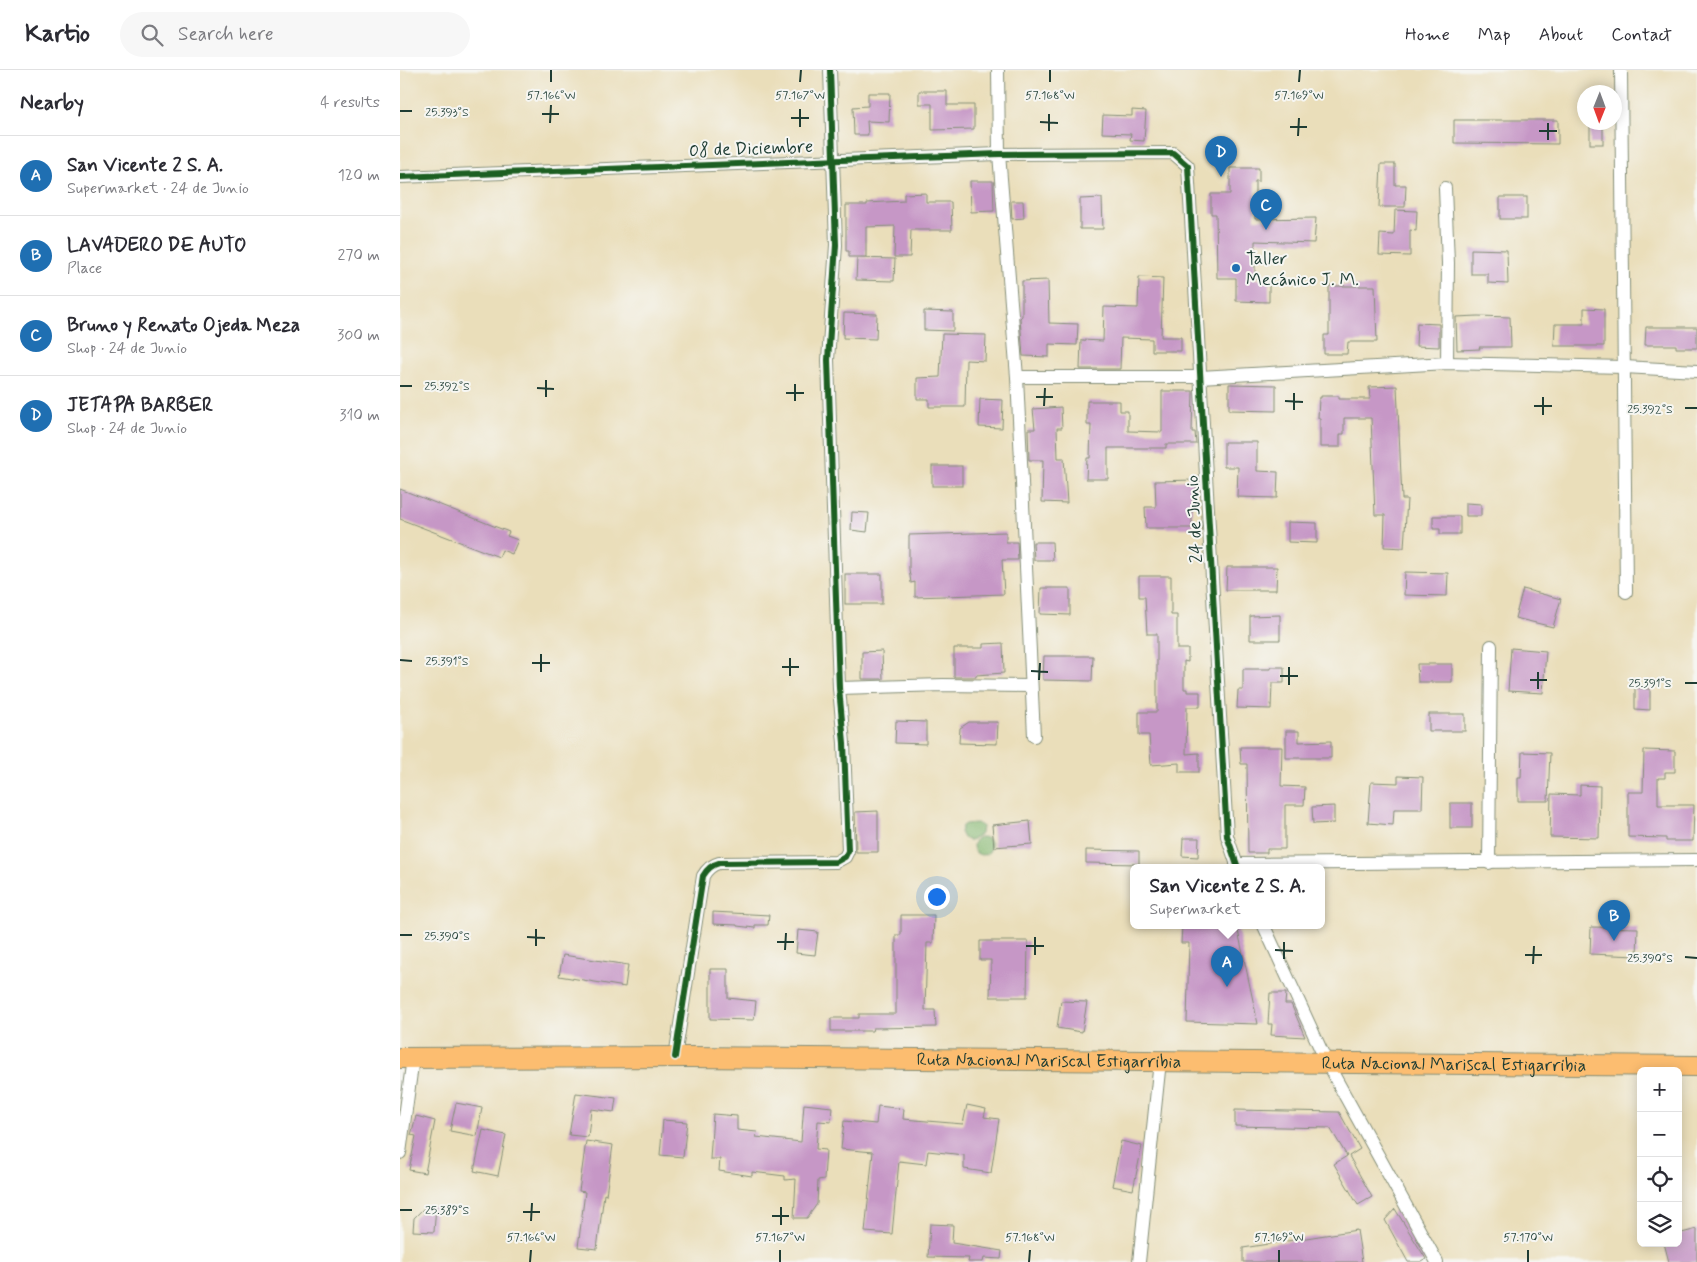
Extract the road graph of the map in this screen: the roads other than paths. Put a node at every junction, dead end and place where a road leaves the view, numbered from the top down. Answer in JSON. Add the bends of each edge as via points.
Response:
{"nodes":[{"id":1,"x":830,"y":70,"type":"edge"},
{"id":2,"x":998,"y":70,"type":"edge"},
{"id":3,"x":1621,"y":70,"type":"edge"},
{"id":4,"x":999,"y":154,"type":"junction"},
{"id":5,"x":833,"y":160,"type":"junction"},
{"id":6,"x":1188,"y":166,"type":"joint"},
{"id":7,"x":400,"y":177,"type":"edge"},
{"id":8,"x":1445,"y":188,"type":"dead end"},
{"id":9,"x":1447,"y":363,"type":"junction"},
{"id":10,"x":1624,"y":367,"type":"junction"},
{"id":11,"x":1697,"y":371,"type":"edge"},
{"id":12,"x":1017,"y":377,"type":"junction"},
{"id":13,"x":1200,"y":377,"type":"junction"},
{"id":14,"x":1626,"y":592,"type":"dead end"},
{"id":15,"x":1490,"y":646,"type":"dead end"},
{"id":16,"x":1031,"y":686,"type":"junction"},
{"id":17,"x":839,"y":688,"type":"junction"},
{"id":18,"x":1034,"y":736,"type":"dead end"},
{"id":19,"x":1697,"y":860,"type":"edge"},
{"id":20,"x":1489,"y":863,"type":"junction"},
{"id":21,"x":1236,"y":864,"type":"edge"},
{"id":22,"x":1325,"y":865,"type":"edge"},
{"id":23,"x":1265,"y":929,"type":"edge"},
{"id":24,"x":675,"y":1057,"type":"junction"},
{"id":25,"x":407,"y":1058,"type":"edge"},
{"id":26,"x":1160,"y":1061,"type":"junction"},
{"id":27,"x":1327,"y":1063,"type":"junction"},
{"id":28,"x":1697,"y":1066,"type":"edge"},
{"id":29,"x":400,"y":1153,"type":"edge"},
{"id":30,"x":1139,"y":1262,"type":"edge"},
{"id":31,"x":1438,"y":1262,"type":"edge"}],
"edges":[{"from":1,"to":5,"type":"street"},
{"from":2,"to":4,"type":"street"},
{"from":3,"to":10,"type":"street"},
{"from":4,"to":5,"type":"street","name":"08 de Diciembre"},
{"from":4,"to":6,"type":"street","name":"08 de Diciembre","via":[[1173,153]]},
{"from":4,"to":12,"type":"street"},
{"from":5,"to":7,"type":"street","name":"08 de Diciembre"},
{"from":5,"to":17,"type":"street","via":[[836,245],[828,360]]},
{"from":6,"to":13,"type":"street","name":"24 de Junio"},
{"from":8,"to":9,"type":"street"},
{"from":9,"to":10,"type":"street"},
{"from":9,"to":13,"type":"street"},
{"from":10,"to":11,"type":"street"},
{"from":10,"to":14,"type":"street"},
{"from":12,"to":13,"type":"street"},
{"from":12,"to":16,"type":"street"},
{"from":13,"to":21,"type":"street","name":"24 de Junio","via":[[1227,836]]},
{"from":15,"to":20,"type":"street"},
{"from":16,"to":17,"type":"street"},
{"from":16,"to":18,"type":"street"},
{"from":17,"to":24,"type":"street","via":[[847,854],[836,862],[719,863],[710,866],[702,885]]},
{"from":19,"to":20,"type":"street"},
{"from":20,"to":22,"type":"street"},
{"from":23,"to":27,"type":"street"},
{"from":24,"to":25,"type":"main road","name":"Ruta Nacional Mariscal Estigarribia"},
{"from":24,"to":26,"type":"main road","name":"Ruta Nacional Mariscal Estigarribia"},
{"from":25,"to":29,"type":"street"},
{"from":26,"to":27,"type":"main road","name":"Ruta Nacional Mariscal Estigarribia"},
{"from":26,"to":30,"type":"street"},
{"from":27,"to":28,"type":"main road","name":"Ruta Nacional Mariscal Estigarribia"},
{"from":27,"to":31,"type":"street"}]}
